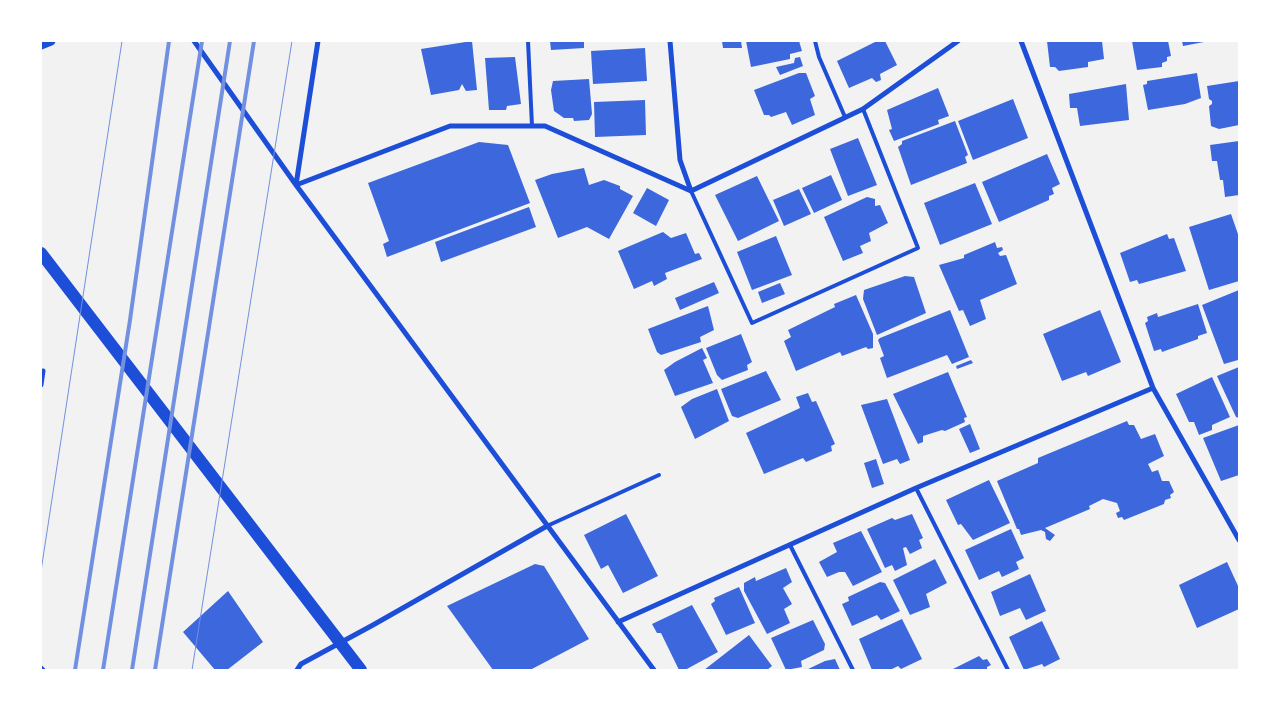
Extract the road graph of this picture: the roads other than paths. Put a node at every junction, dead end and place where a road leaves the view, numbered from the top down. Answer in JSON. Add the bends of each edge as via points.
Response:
{"nodes":[{"id":1,"x":51,"y":41,"type":"edge"},
{"id":2,"x":194,"y":41,"type":"edge"},
{"id":3,"x":318,"y":41,"type":"edge"},
{"id":4,"x":528,"y":41,"type":"edge"},
{"id":5,"x":670,"y":41,"type":"edge"},
{"id":6,"x":815,"y":41,"type":"edge"},
{"id":7,"x":958,"y":41,"type":"edge"},
{"id":8,"x":1021,"y":41,"type":"edge"},
{"id":9,"x":41,"y":45,"type":"edge"},
{"id":10,"x":863,"y":109,"type":"junction"},
{"id":11,"x":846,"y":117,"type":"junction"},
{"id":12,"x":532,"y":126,"type":"junction"},
{"id":13,"x":296,"y":185,"type":"junction"},
{"id":14,"x":691,"y":191,"type":"junction"},
{"id":15,"x":41,"y":253,"type":"edge"},
{"id":16,"x":44,"y":371,"type":"dead end"},
{"id":17,"x":41,"y":385,"type":"edge"},
{"id":18,"x":1153,"y":388,"type":"junction"},
{"id":19,"x":658,"y":475,"type":"dead end"},
{"id":20,"x":916,"y":488,"type":"junction"},
{"id":21,"x":547,"y":526,"type":"junction"},
{"id":22,"x":1239,"y":540,"type":"edge"},
{"id":23,"x":790,"y":545,"type":"junction"},
{"id":24,"x":618,"y":622,"type":"junction"},
{"id":25,"x":340,"y":644,"type":"junction"},
{"id":26,"x":297,"y":670,"type":"edge"},
{"id":27,"x":361,"y":670,"type":"edge"},
{"id":28,"x":654,"y":670,"type":"edge"},
{"id":29,"x":853,"y":670,"type":"edge"},
{"id":30,"x":1008,"y":670,"type":"edge"}],
"edges":[{"from":1,"to":9,"type":"street"},
{"from":2,"to":13,"type":"street"},
{"from":3,"to":13,"type":"street"},
{"from":4,"to":12,"type":"lane"},
{"from":5,"to":14,"type":"street","via":[[680,160]]},
{"from":6,"to":11,"type":"lane"},
{"from":7,"to":10,"type":"street"},
{"from":8,"to":18,"type":"street"},
{"from":10,"to":11,"type":"street"},
{"from":10,"to":14,"type":"lane","via":[[918,248],[752,323]]},
{"from":11,"to":14,"type":"street"},
{"from":12,"to":13,"type":"street","via":[[450,126]]},
{"from":12,"to":14,"type":"street","via":[[545,126]]},
{"from":13,"to":21,"type":"street"},
{"from":15,"to":25,"type":"main road"},
{"from":16,"to":17,"type":"street"},
{"from":18,"to":20,"type":"street"},
{"from":18,"to":22,"type":"street"},
{"from":19,"to":21,"type":"lane"},
{"from":20,"to":23,"type":"street"},
{"from":20,"to":30,"type":"lane"},
{"from":21,"to":24,"type":"street"},
{"from":21,"to":25,"type":"street"},
{"from":23,"to":24,"type":"street"},
{"from":23,"to":29,"type":"lane"},
{"from":24,"to":28,"type":"street"},
{"from":25,"to":26,"type":"street","via":[[301,664]]},
{"from":25,"to":27,"type":"main road"}]}
